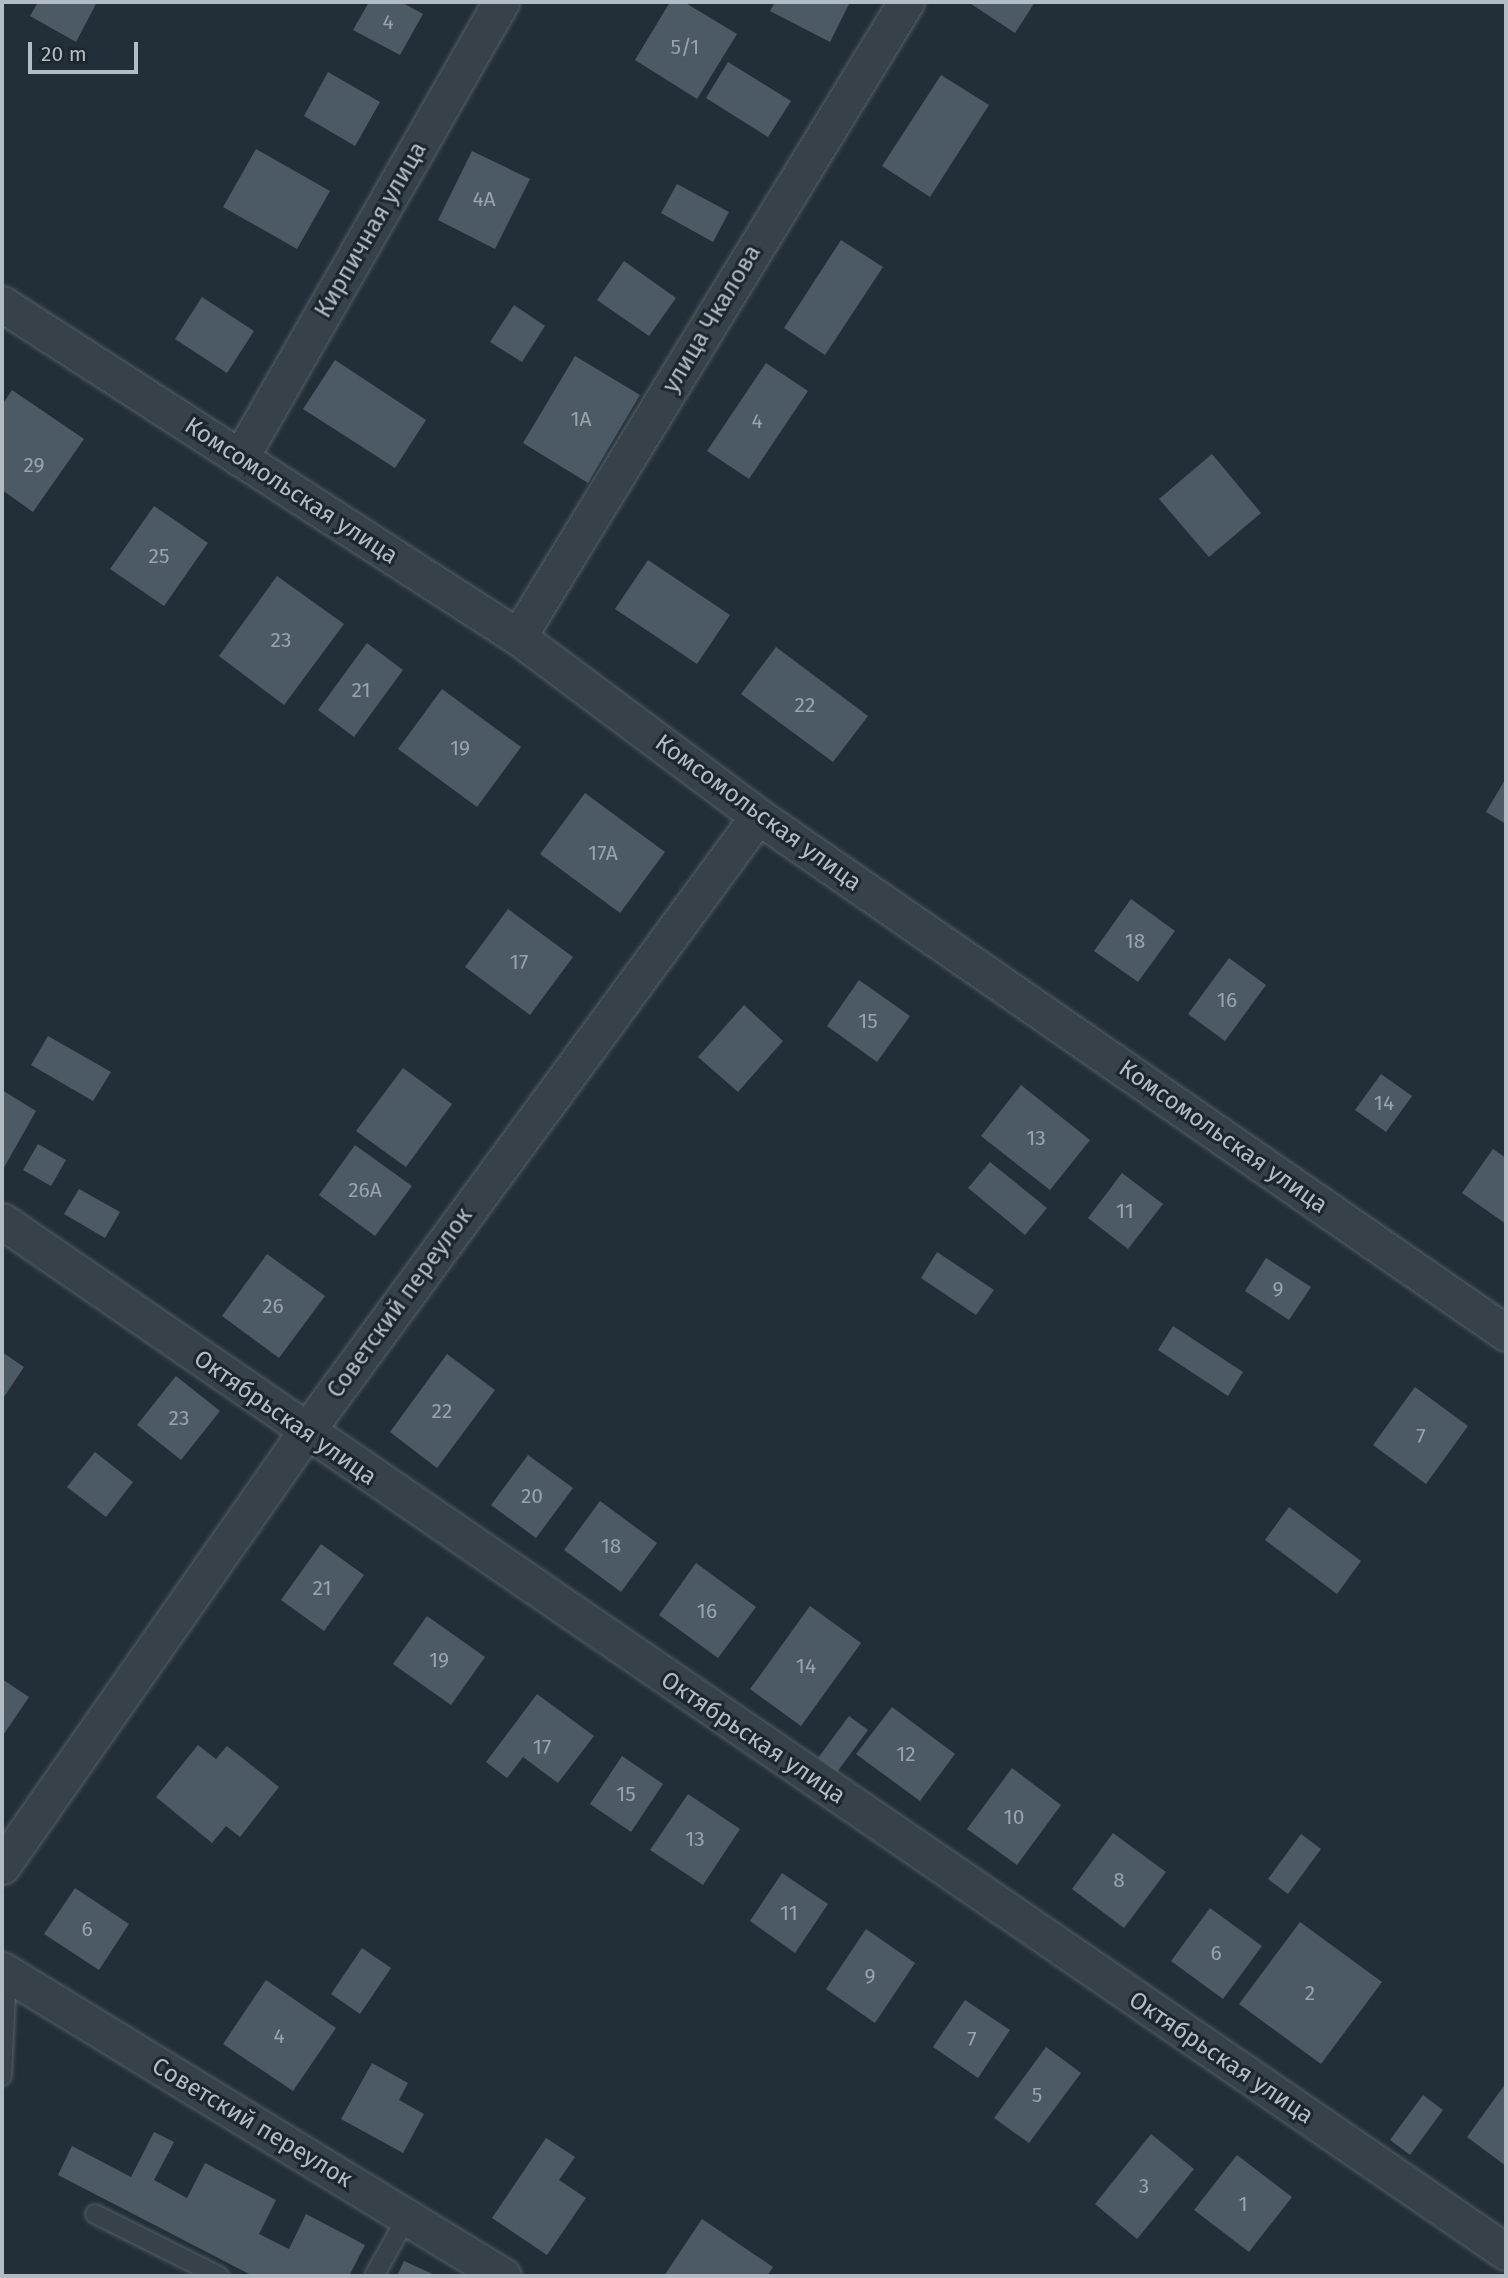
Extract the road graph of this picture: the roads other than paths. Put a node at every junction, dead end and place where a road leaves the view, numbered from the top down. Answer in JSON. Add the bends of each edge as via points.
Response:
{"nodes":[{"id":1,"x":501,"y":2,"type":"edge"},
{"id":2,"x":906,"y":2,"type":"edge"},
{"id":3,"x":2,"y":304,"type":"edge"},
{"id":4,"x":240,"y":458,"type":"junction"},
{"id":5,"x":518,"y":637,"type":"junction"},
{"id":6,"x":758,"y":816,"type":"junction"},
{"id":7,"x":2,"y":1221,"type":"edge"},
{"id":8,"x":1506,"y":1334,"type":"edge"},
{"id":9,"x":305,"y":1433,"type":"junction"},
{"id":10,"x":2,"y":1866,"type":"edge"},
{"id":11,"x":4,"y":1972,"type":"edge"},
{"id":12,"x":2,"y":2076,"type":"edge"},
{"id":13,"x":95,"y":2214,"type":"dead end"},
{"id":14,"x":407,"y":2217,"type":"junction"},
{"id":15,"x":1506,"y":2252,"type":"edge"},
{"id":16,"x":219,"y":2276,"type":"edge"},
{"id":17,"x":374,"y":2276,"type":"edge"},
{"id":18,"x":503,"y":2276,"type":"edge"}],
"edges":[{"from":1,"to":4,"type":"street","name":"Кирпичная улица"},
{"from":2,"to":5,"type":"street","name":"улица Чкалова"},
{"from":3,"to":4,"type":"street","name":"Комсомольская улица"},
{"from":4,"to":5,"type":"street","name":"Комсомольская улица"},
{"from":5,"to":6,"type":"street","name":"Комсомольская улица"},
{"from":6,"to":8,"type":"street","name":"Комсомольская улица"},
{"from":6,"to":9,"type":"street","name":"Советский переулок"},
{"from":7,"to":9,"type":"street","name":"Октябрьская улица"},
{"from":9,"to":10,"type":"street","name":"Советский переулок"},
{"from":9,"to":15,"type":"street","name":"Октябрьская улица"},
{"from":11,"to":12,"type":"lane"},
{"from":11,"to":14,"type":"street","name":"Советский переулок"},
{"from":13,"to":16,"type":"lane"},
{"from":14,"to":17,"type":"lane"},
{"from":14,"to":18,"type":"street","name":"Советский переулок"}]}
